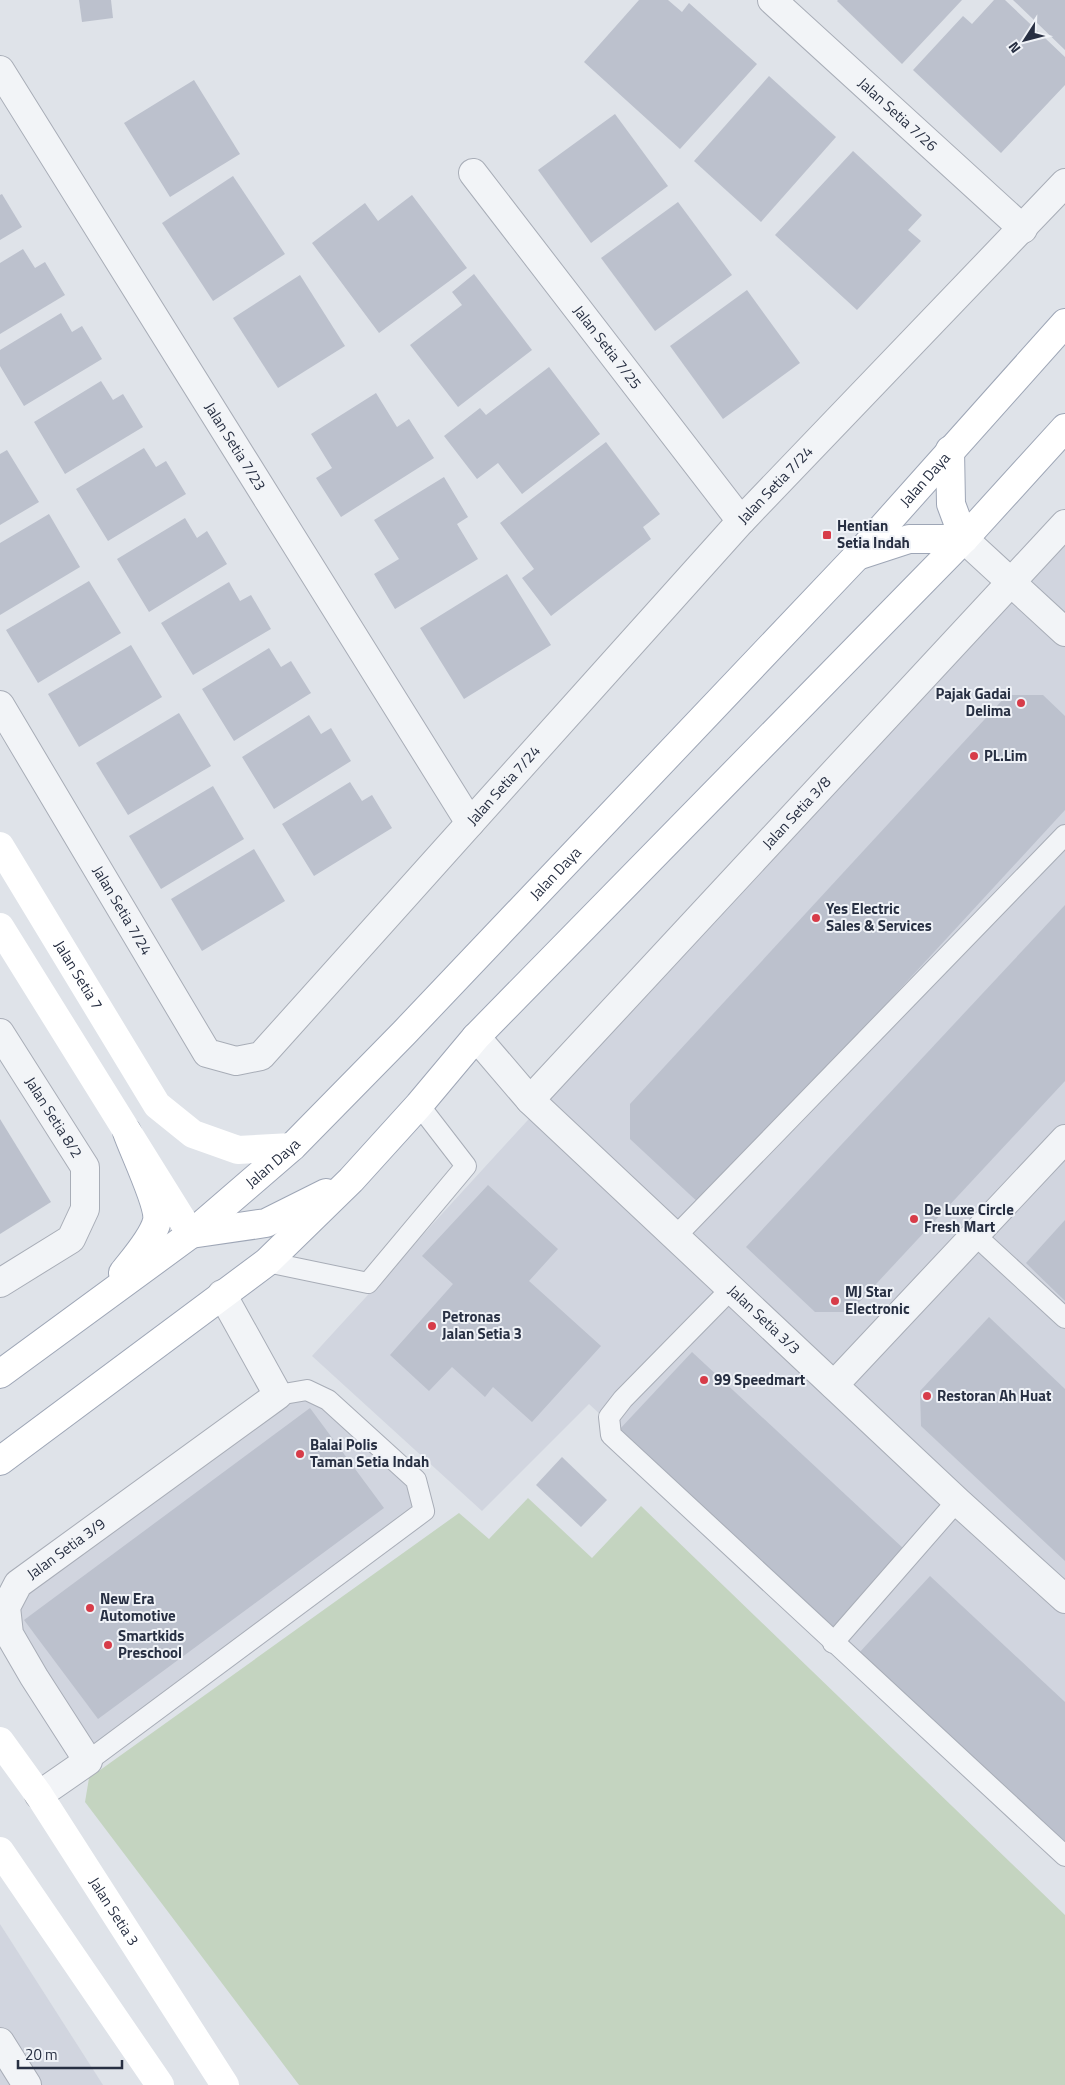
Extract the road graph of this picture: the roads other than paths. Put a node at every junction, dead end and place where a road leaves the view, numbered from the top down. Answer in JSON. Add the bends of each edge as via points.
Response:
{"nodes":[{"id":1,"x":772,"y":0,"type":"edge"},
{"id":2,"x":0,"y":70,"type":"edge"},
{"id":3,"x":472,"y":173,"type":"dead end"},
{"id":4,"x":1065,"y":183,"type":"edge"},
{"id":5,"x":1023,"y":229,"type":"junction"},
{"id":6,"x":1065,"y":323,"type":"edge"},
{"id":7,"x":1065,"y":428,"type":"edge"},
{"id":8,"x":950,"y":450,"type":"junction"},
{"id":9,"x":740,"y":522,"type":"junction"},
{"id":10,"x":1065,"y":524,"type":"edge"},
{"id":11,"x":964,"y":539,"type":"junction"},
{"id":12,"x":856,"y":556,"type":"junction"},
{"id":13,"x":1011,"y":581,"type":"junction"},
{"id":14,"x":1065,"y":632,"type":"edge"},
{"id":15,"x":0,"y":705,"type":"edge"},
{"id":16,"x":470,"y":823,"type":"junction"},
{"id":17,"x":1065,"y":835,"type":"edge"},
{"id":18,"x":0,"y":846,"type":"edge"},
{"id":19,"x":0,"y":927,"type":"edge"},
{"id":20,"x":0,"y":1032,"type":"edge"},
{"id":21,"x":476,"y":1038,"type":"junction"},
{"id":22,"x":530,"y":1100,"type":"junction"},
{"id":23,"x":419,"y":1105,"type":"junction"},
{"id":24,"x":126,"y":1132,"type":"junction"},
{"id":25,"x":1065,"y":1139,"type":"edge"},
{"id":26,"x":292,"y":1147,"type":"junction"},
{"id":27,"x":351,"y":1180,"type":"junction"},
{"id":28,"x":191,"y":1234,"type":"junction"},
{"id":29,"x":975,"y":1235,"type":"junction"},
{"id":30,"x":675,"y":1237,"type":"junction"},
{"id":31,"x":267,"y":1262,"type":"junction"},
{"id":32,"x":0,"y":1283,"type":"edge"},
{"id":33,"x":732,"y":1288,"type":"junction"},
{"id":34,"x":222,"y":1294,"type":"junction"},
{"id":35,"x":105,"y":1296,"type":"junction"},
{"id":36,"x":1065,"y":1318,"type":"edge"},
{"id":37,"x":0,"y":1374,"type":"edge"},
{"id":38,"x":834,"y":1384,"type":"junction"},
{"id":39,"x":278,"y":1395,"type":"junction"},
{"id":40,"x":0,"y":1461,"type":"edge"},
{"id":41,"x":957,"y":1501,"type":"junction"},
{"id":42,"x":1065,"y":1599,"type":"edge"},
{"id":43,"x":833,"y":1643,"type":"junction"},
{"id":44,"x":0,"y":1741,"type":"edge"},
{"id":45,"x":88,"y":1761,"type":"junction"},
{"id":46,"x":39,"y":1796,"type":"junction"},
{"id":47,"x":0,"y":1851,"type":"edge"},
{"id":48,"x":1065,"y":1856,"type":"edge"},
{"id":49,"x":0,"y":2042,"type":"edge"},
{"id":50,"x":220,"y":2084,"type":"edge"},
{"id":51,"x":26,"y":2085,"type":"edge"},
{"id":52,"x":160,"y":2085,"type":"edge"}],
"edges":[{"from":1,"to":5,"type":"street","name":"Jalan Setia 7/26"},
{"from":2,"to":16,"type":"street","name":"Jalan Setia 7/23"},
{"from":3,"to":9,"type":"street","name":"Jalan Setia 7/25"},
{"from":4,"to":5,"type":"street","name":"Jalan Setia 7/24"},
{"from":5,"to":9,"type":"street","name":"Jalan Setia 7/24"},
{"from":6,"to":8,"type":"main road","name":"Jalan Daya"},
{"from":7,"to":11,"type":"main road"},
{"from":8,"to":11,"type":"main road","via":[[951,504]]},
{"from":8,"to":12,"type":"main road","name":"Jalan Daya"},
{"from":9,"to":16,"type":"street","name":"Jalan Setia 7/24"},
{"from":10,"to":13,"type":"street","name":"Jalan Setia 3/8"},
{"from":11,"to":12,"type":"main road","via":[[910,539]]},
{"from":11,"to":13,"type":"street"},
{"from":11,"to":21,"type":"main road"},
{"from":12,"to":26,"type":"main road","name":"Jalan Daya","via":[[411,1026]]},
{"from":13,"to":14,"type":"street"},
{"from":13,"to":22,"type":"street","name":"Jalan Setia 3/8"},
{"from":15,"to":16,"type":"street","name":"Jalan Setia 7/24","via":[[207,1053],[236,1061],[261,1056]]},
{"from":17,"to":30,"type":"lane"},
{"from":18,"to":26,"type":"main road","name":"Jalan Setia 7","via":[[157,1105],[194,1134],[238,1150]]},
{"from":19,"to":24,"type":"main road"},
{"from":20,"to":32,"type":"street","name":"Jalan Setia 8/2","via":[[86,1167],[85,1209],[72,1239]]},
{"from":21,"to":22,"type":"street","name":"Jalan Setia 3/3"},
{"from":21,"to":23,"type":"main road"},
{"from":22,"to":30,"type":"street","name":"Jalan Setia 3/3"},
{"from":23,"to":27,"type":"main road"},
{"from":23,"to":31,"type":"lane","via":[[466,1166],[368,1283]]},
{"from":24,"to":28,"type":"main road"},
{"from":24,"to":35,"type":"main road","via":[[155,1205],[157,1222],[143,1247]]},
{"from":25,"to":29,"type":"street"},
{"from":26,"to":28,"type":"main road","name":"Jalan Daya"},
{"from":27,"to":28,"type":"main road","via":[[266,1223]]},
{"from":27,"to":31,"type":"main road"},
{"from":28,"to":35,"type":"main road","name":"Jalan Daya"},
{"from":29,"to":36,"type":"lane"},
{"from":29,"to":38,"type":"street"},
{"from":30,"to":33,"type":"street","name":"Jalan Setia 3/3"},
{"from":31,"to":34,"type":"main road"},
{"from":33,"to":38,"type":"street","name":"Jalan Setia 3/3"},
{"from":33,"to":43,"type":"lane","via":[[623,1399],[609,1417],[611,1435]]},
{"from":34,"to":39,"type":"street"},
{"from":34,"to":40,"type":"main road"},
{"from":35,"to":37,"type":"main road","name":"Jalan Daya"},
{"from":38,"to":41,"type":"street","name":"Jalan Setia 3/3"},
{"from":39,"to":45,"type":"street","name":"Jalan Setia 3/9","via":[[18,1584],[6,1607],[9,1634]]},
{"from":39,"to":45,"type":"lane","via":[[307,1390],[328,1400],[416,1480],[424,1511]]},
{"from":41,"to":42,"type":"street","name":"Jalan Setia 3/3"},
{"from":41,"to":43,"type":"lane"},
{"from":43,"to":48,"type":"lane"},
{"from":44,"to":46,"type":"main road","name":"Jalan Setia 3"},
{"from":45,"to":46,"type":"street"},
{"from":46,"to":50,"type":"main road","name":"Jalan Setia 3"},
{"from":47,"to":52,"type":"main road"},
{"from":49,"to":51,"type":"street"}]}
